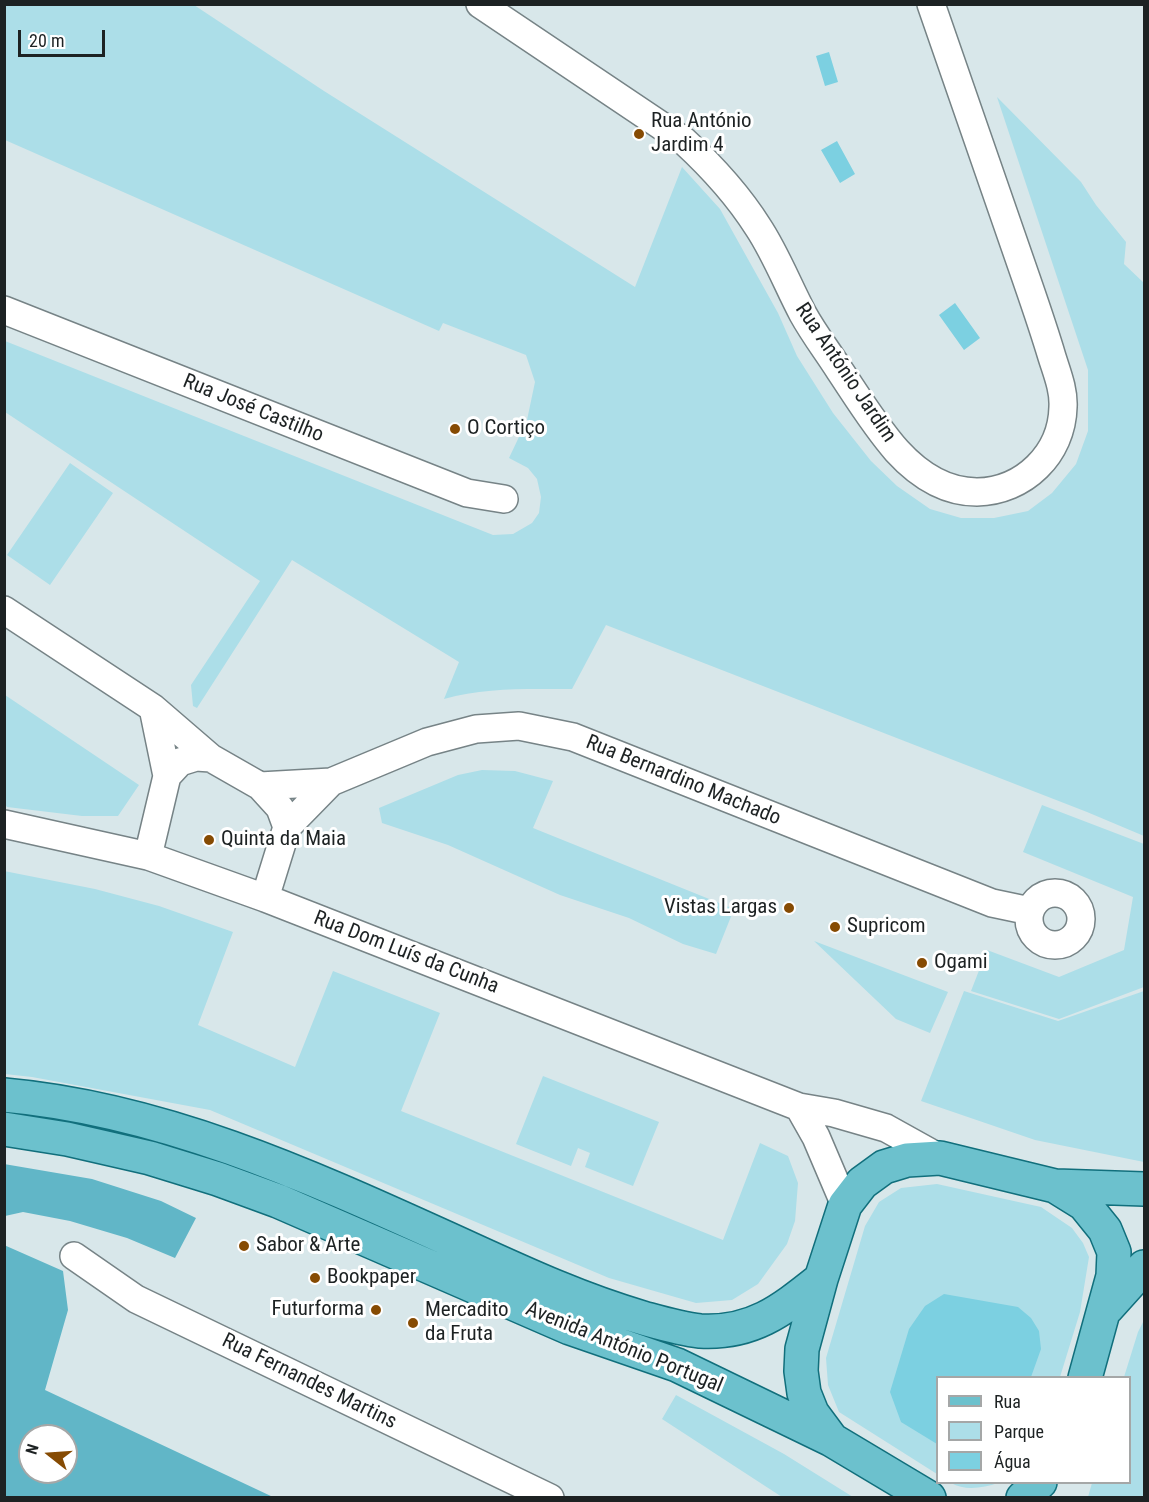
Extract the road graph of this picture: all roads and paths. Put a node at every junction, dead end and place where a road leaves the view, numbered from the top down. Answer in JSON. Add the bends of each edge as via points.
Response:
{"nodes":[{"id":1,"x":480,"y":4,"type":"edge"},
{"id":2,"x":931,"y":4,"type":"edge"},
{"id":3,"x":4,"y":310,"type":"edge"},
{"id":4,"x":504,"y":499,"type":"dead end"},
{"id":5,"x":4,"y":610,"type":"edge"},
{"id":6,"x":153,"y":708,"type":"junction"},
{"id":7,"x":211,"y":758,"type":"junction"},
{"id":8,"x":167,"y":776,"type":"junction"},
{"id":9,"x":331,"y":782,"type":"junction"},
{"id":10,"x":260,"y":786,"type":"junction"},
{"id":11,"x":4,"y":824,"type":"edge"},
{"id":12,"x":287,"y":827,"type":"junction"},
{"id":13,"x":148,"y":856,"type":"junction"},
{"id":14,"x":265,"y":898,"type":"junction"},
{"id":15,"x":1030,"y":911,"type":"dead end"},
{"id":16,"x":4,"y":1095,"type":"edge"},
{"id":17,"x":799,"y":1107,"type":"junction"},
{"id":18,"x":4,"y":1129,"type":"edge"},
{"id":19,"x":940,"y":1158,"type":"junction"},
{"id":20,"x":1055,"y":1186,"type":"junction"},
{"id":21,"x":1144,"y":1190,"type":"edge"},
{"id":22,"x":845,"y":1205,"type":"junction"},
{"id":23,"x":74,"y":1256,"type":"dead end"},
{"id":24,"x":1144,"y":1267,"type":"edge"},
{"id":25,"x":821,"y":1279,"type":"junction"},
{"id":26,"x":1104,"y":1312,"type":"junction"},
{"id":27,"x":1085,"y":1376,"type":"edge"},
{"id":28,"x":832,"y":1440,"type":"junction"},
{"id":29,"x":1038,"y":1484,"type":"edge"},
{"id":30,"x":550,"y":1497,"type":"edge"},
{"id":31,"x":929,"y":1497,"type":"edge"},
{"id":32,"x":1023,"y":1497,"type":"edge"}],
"edges":[{"from":1,"to":2,"type":"street","name":"Rua António Jardim","via":[[684,141],[709,164],[758,226],[805,317],[868,414],[898,451],[925,476],[945,487],[989,491],[1011,485],[1029,474],[1055,445],[1063,406],[1061,385]]},
{"from":3,"to":4,"type":"street","name":"Rua José Castilho","via":[[467,493]]},
{"from":5,"to":6,"type":"street"},
{"from":6,"to":7,"type":"street"},
{"from":6,"to":8,"type":"street"},
{"from":7,"to":8,"type":"street","via":[[180,762]]},
{"from":7,"to":10,"type":"street"},
{"from":8,"to":13,"type":"street"},
{"from":9,"to":10,"type":"street"},
{"from":9,"to":12,"type":"street"},
{"from":9,"to":15,"type":"street","name":"Rua Bernardino Machado","via":[[427,742],[476,729],[519,726],[573,737],[992,903]]},
{"from":10,"to":12,"type":"street","via":[[280,808]]},
{"from":11,"to":13,"type":"street","name":"Rua Dom Luís da Cunha"},
{"from":12,"to":14,"type":"street"},
{"from":13,"to":14,"type":"street","name":"Rua Dom Luís da Cunha"},
{"from":14,"to":17,"type":"street","name":"Rua Dom Luís da Cunha"},
{"from":16,"to":25,"type":"main road","name":"Avenida António Portugal","via":[[80,1106],[190,1134],[329,1185],[556,1288],[668,1325],[699,1331],[755,1324],[781,1310]]},
{"from":17,"to":19,"type":"street","name":"Rua Dom Luís da Cunha","via":[[886,1128]]},
{"from":17,"to":22,"type":"street"},
{"from":18,"to":28,"type":"main road","name":"Avenida António Portugal","via":[[150,1158],[258,1194],[570,1328],[677,1365]]},
{"from":19,"to":20,"type":"main road"},
{"from":19,"to":22,"type":"main road","via":[[908,1160],[884,1167],[862,1183]]},
{"from":20,"to":21,"type":"main road"},
{"from":20,"to":26,"type":"main road","via":[[1084,1204],[1105,1230],[1114,1252]]},
{"from":22,"to":25,"type":"main road"},
{"from":23,"to":30,"type":"street","name":"Rua Fernandes Martins","via":[[136,1299]]},
{"from":24,"to":26,"type":"main road"},
{"from":25,"to":28,"type":"main road","via":[[802,1349],[801,1371],[812,1413]]},
{"from":26,"to":27,"type":"main road"},
{"from":28,"to":31,"type":"main road","name":"Avenida António Portugal"},
{"from":29,"to":32,"type":"main road"}]}
